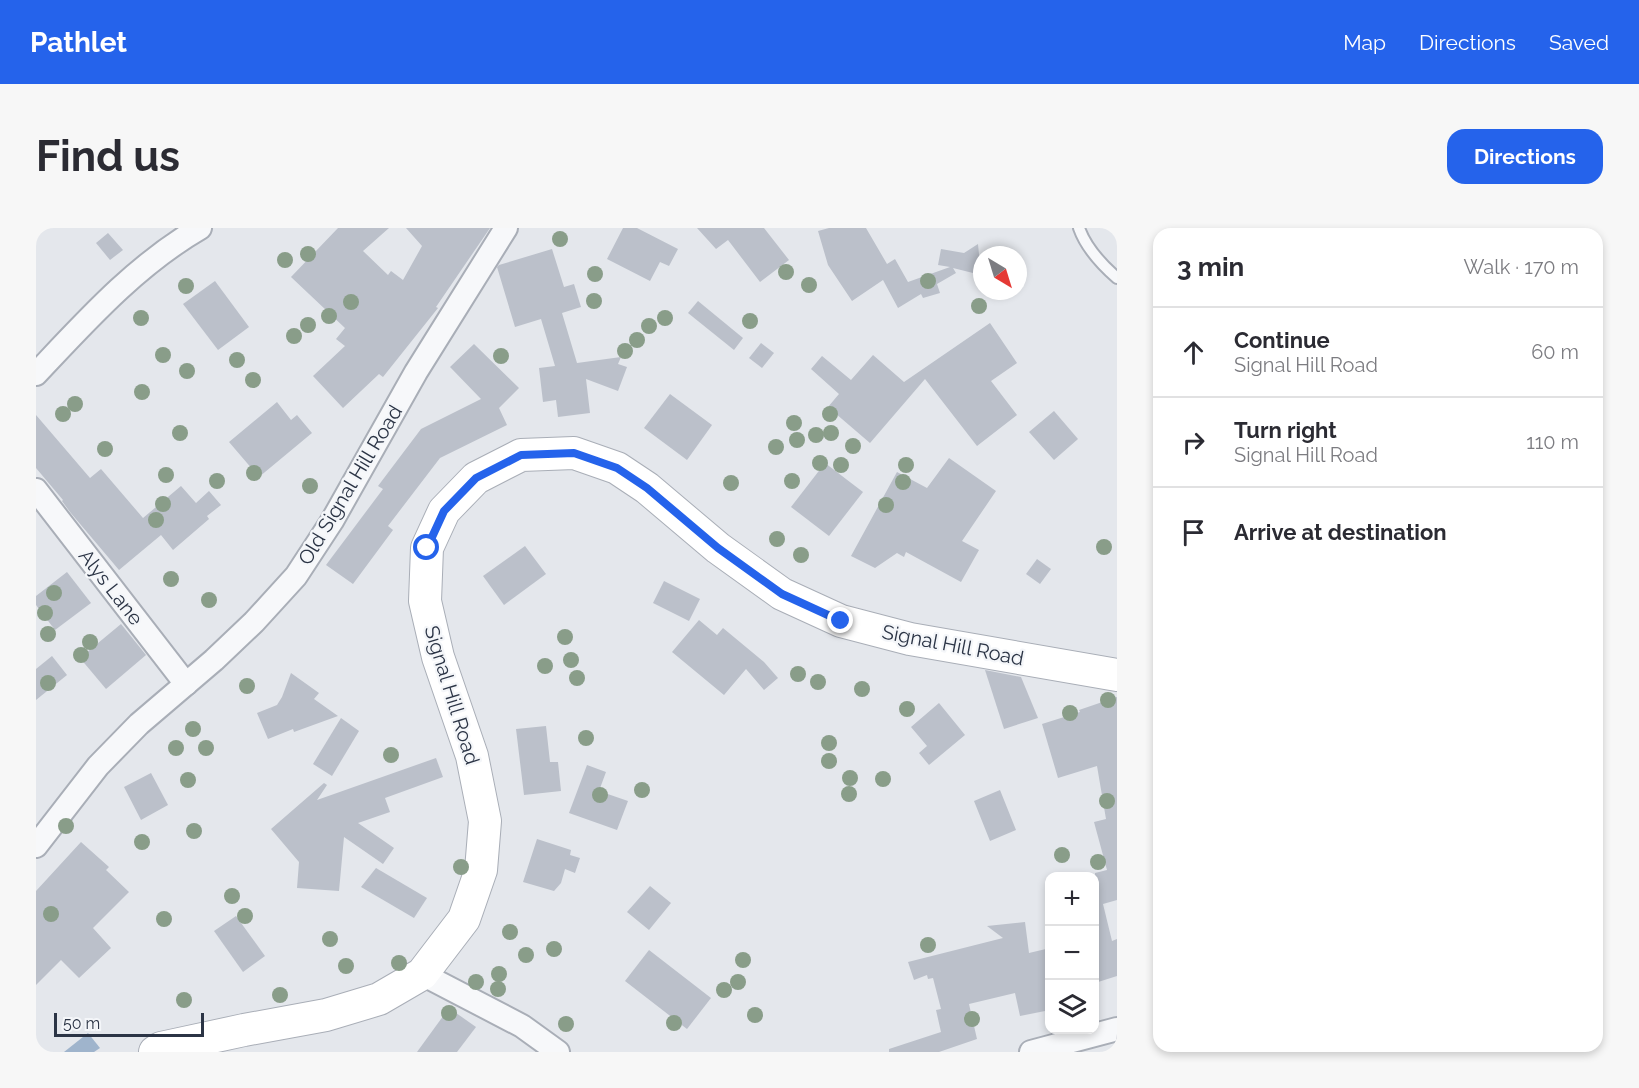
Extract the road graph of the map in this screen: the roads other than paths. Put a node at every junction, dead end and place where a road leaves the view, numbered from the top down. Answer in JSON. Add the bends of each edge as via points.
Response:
{"nodes":[{"id":1,"x":200,"y":228,"type":"edge"},
{"id":2,"x":506,"y":228,"type":"edge"},
{"id":3,"x":1079,"y":228,"type":"edge"},
{"id":4,"x":1117,"y":278,"type":"edge"},
{"id":5,"x":36,"y":374,"type":"edge"},
{"id":6,"x":36,"y":490,"type":"edge"},
{"id":7,"x":1117,"y":675,"type":"edge"},
{"id":8,"x":186,"y":684,"type":"junction"},
{"id":9,"x":36,"y":846,"type":"edge"},
{"id":10,"x":422,"y":974,"type":"junction"},
{"id":11,"x":1117,"y":1029,"type":"edge"},
{"id":12,"x":155,"y":1052,"type":"edge"},
{"id":13,"x":558,"y":1052,"type":"edge"},
{"id":14,"x":1030,"y":1052,"type":"edge"}],
"edges":[{"from":1,"to":5,"type":"street","via":[[106,300]]},
{"from":2,"to":8,"type":"street","name":"Old Signal Hill Road","via":[[296,576],[254,622]]},
{"from":3,"to":4,"type":"lane","via":[[1104,267]]},
{"from":6,"to":8,"type":"street","name":"Alys Lane"},
{"from":7,"to":10,"type":"main road","name":"Signal Hill Road","via":[[909,639],[841,621],[782,594],[617,468],[574,453],[521,455],[476,478],[444,511],[427,548],[425,601],[438,657],[472,756],[485,821],[481,870],[464,919]]},
{"from":8,"to":9,"type":"street","name":"Old Signal Hill Road","via":[[98,766]]},
{"from":10,"to":12,"type":"main road","name":"Signal Hill Road","via":[[379,999],[326,1015]]},
{"from":10,"to":13,"type":"street","via":[[522,1026]]},
{"from":11,"to":14,"type":"street"}]}
